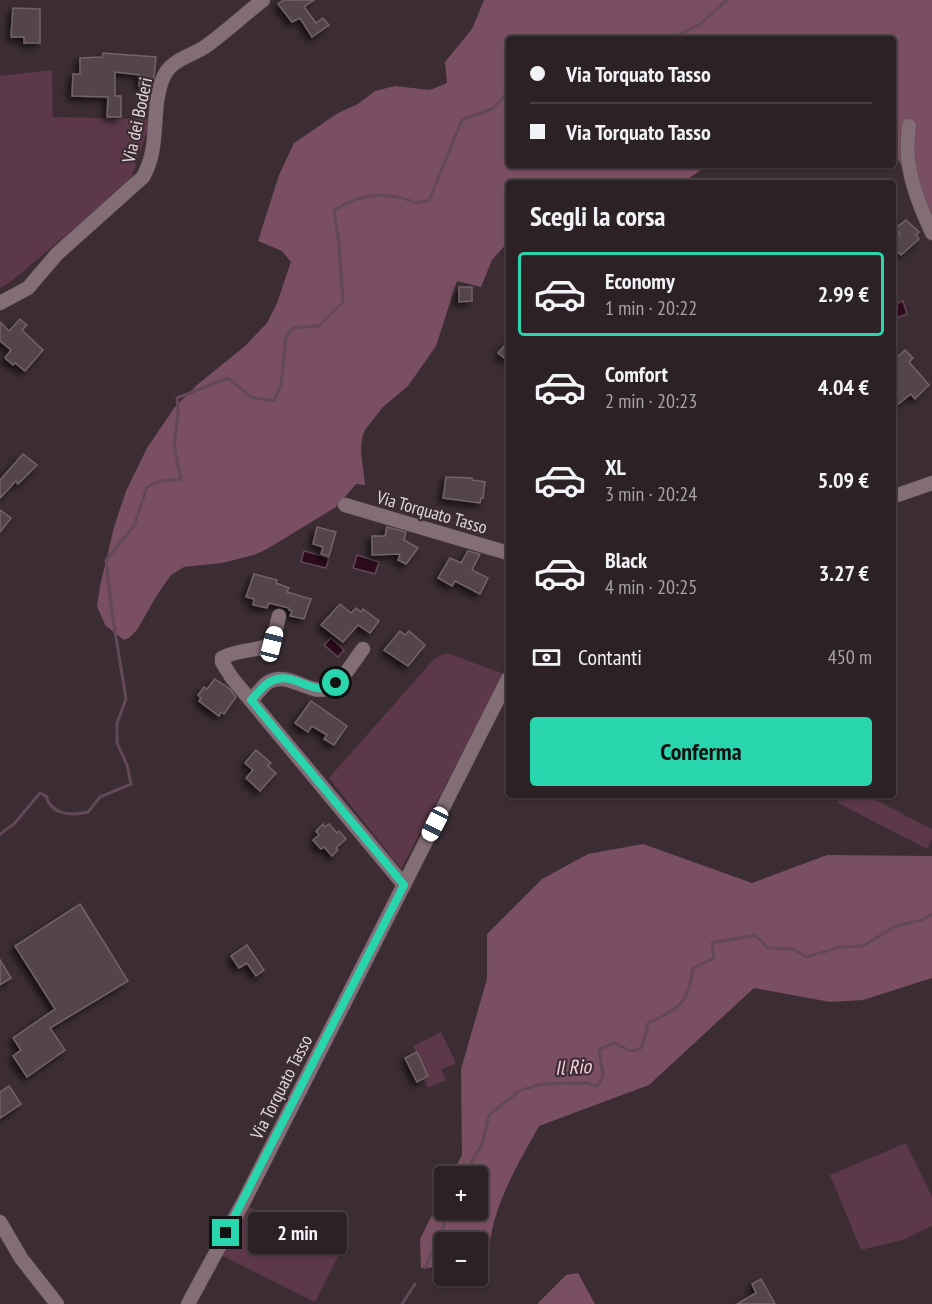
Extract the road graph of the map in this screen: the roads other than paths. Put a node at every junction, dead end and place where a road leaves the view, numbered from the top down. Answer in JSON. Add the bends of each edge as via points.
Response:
{"nodes":[{"id":1,"x":263,"y":0,"type":"edge"},
{"id":2,"x":909,"y":126,"type":"dead end"},
{"id":3,"x":932,"y":233,"type":"edge"},
{"id":4,"x":0,"y":303,"type":"edge"},
{"id":5,"x":932,"y":483,"type":"edge"},
{"id":6,"x":896,"y":496,"type":"edge"},
{"id":7,"x":345,"y":505,"type":"dead end"},
{"id":8,"x":506,"y":552,"type":"edge"},
{"id":9,"x":279,"y":616,"type":"dead end"},
{"id":10,"x":363,"y":649,"type":"dead end"},
{"id":11,"x":506,"y":683,"type":"edge"},
{"id":12,"x":251,"y":700,"type":"junction"},
{"id":13,"x":404,"y":885,"type":"junction"},
{"id":14,"x":0,"y":1222,"type":"edge"},
{"id":15,"x":57,"y":1304,"type":"edge"},
{"id":16,"x":188,"y":1304,"type":"edge"}],
"edges":[{"from":1,"to":4,"type":"street","name":"Via dei Boderi","via":[[208,45],[168,68],[158,94],[154,146],[143,177],[57,254],[28,288]]},
{"from":2,"to":3,"type":"street","via":[[909,167]]},
{"from":5,"to":6,"type":"street"},
{"from":7,"to":8,"type":"street","name":"Via Torquato Tasso"},
{"from":9,"to":12,"type":"street","via":[[272,644],[222,658],[232,678]]},
{"from":10,"to":12,"type":"street","via":[[330,688],[321,690],[276,679]]},
{"from":11,"to":13,"type":"street","name":"Via Torquato Tasso"},
{"from":12,"to":13,"type":"street"},
{"from":13,"to":16,"type":"street","name":"Via Torquato Tasso"},
{"from":14,"to":15,"type":"street","via":[[21,1258]]}]}
